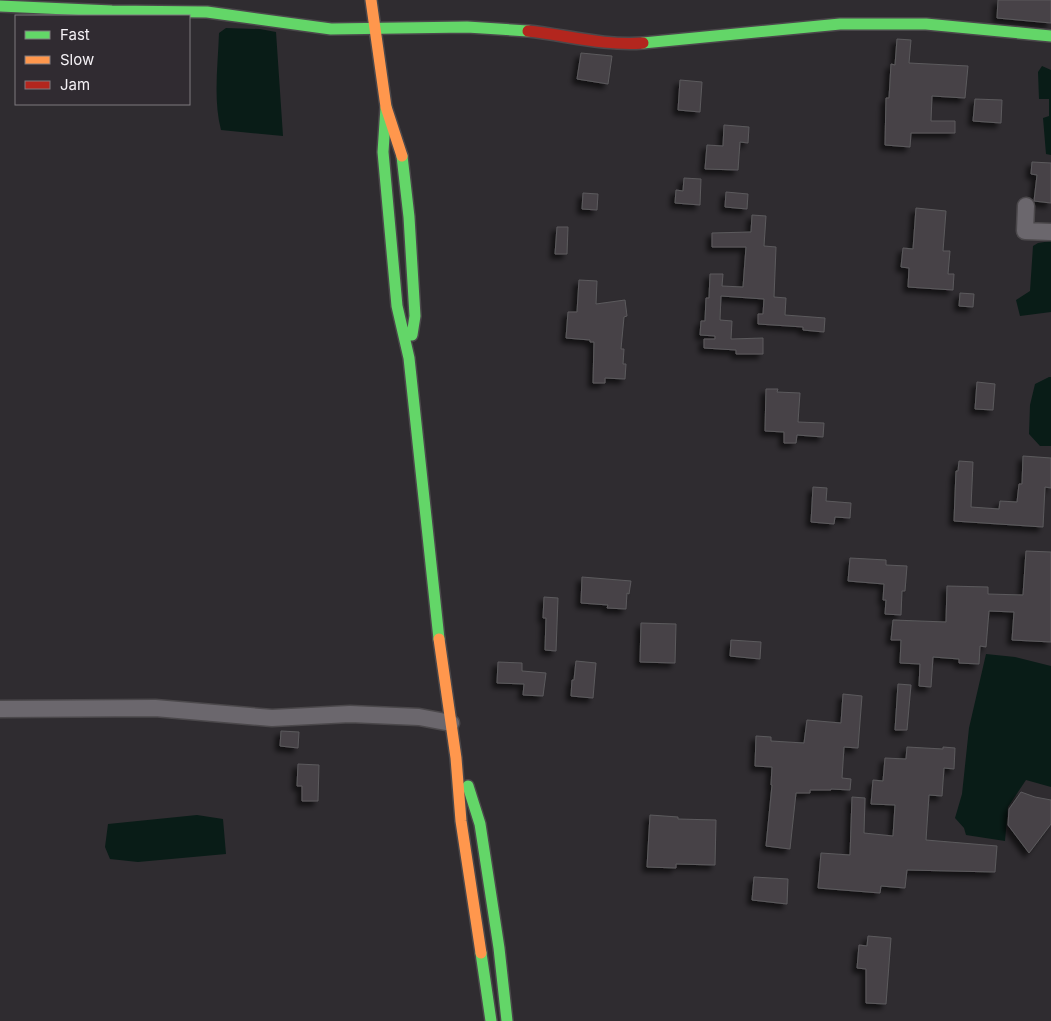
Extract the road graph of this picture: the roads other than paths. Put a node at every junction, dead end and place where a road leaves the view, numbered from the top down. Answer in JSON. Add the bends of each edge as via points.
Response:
{"nodes":[{"id":1,"x":371,"y":0,"type":"edge"},
{"id":2,"x":4,"y":6,"type":"edge"},
{"id":3,"x":375,"y":29,"type":"junction"},
{"id":4,"x":1051,"y":36,"type":"edge"},
{"id":5,"x":386,"y":107,"type":"junction"},
{"id":6,"x":1026,"y":206,"type":"dead end"},
{"id":7,"x":1051,"y":232,"type":"edge"},
{"id":8,"x":409,"y":358,"type":"junction"},
{"id":9,"x":0,"y":710,"type":"edge"},
{"id":10,"x":451,"y":722,"type":"junction"},
{"id":11,"x":456,"y":758,"type":"junction"},
{"id":12,"x":491,"y":1021,"type":"edge"},
{"id":13,"x":507,"y":1021,"type":"edge"}],
"edges":[{"from":1,"to":3,"type":"main road"},
{"from":2,"to":3,"type":"main road","via":[[207,12],[331,29]]},
{"from":3,"to":4,"type":"main road","via":[[467,27],[530,31],[629,44],[840,24],[926,24]]},
{"from":3,"to":5,"type":"main road"},
{"from":5,"to":8,"type":"main road","via":[[383,152],[397,306]]},
{"from":5,"to":8,"type":"main road","via":[[402,157],[409,217],[415,316]]},
{"from":6,"to":7,"type":"street","via":[[1025,231]]},
{"from":8,"to":10,"type":"main road","via":[[438,634]]},
{"from":9,"to":10,"type":"street","via":[[155,708],[272,718],[350,714]]},
{"from":10,"to":11,"type":"main road"},
{"from":11,"to":12,"type":"main road","via":[[461,821]]},
{"from":11,"to":13,"type":"main road","via":[[480,824]]}]}
